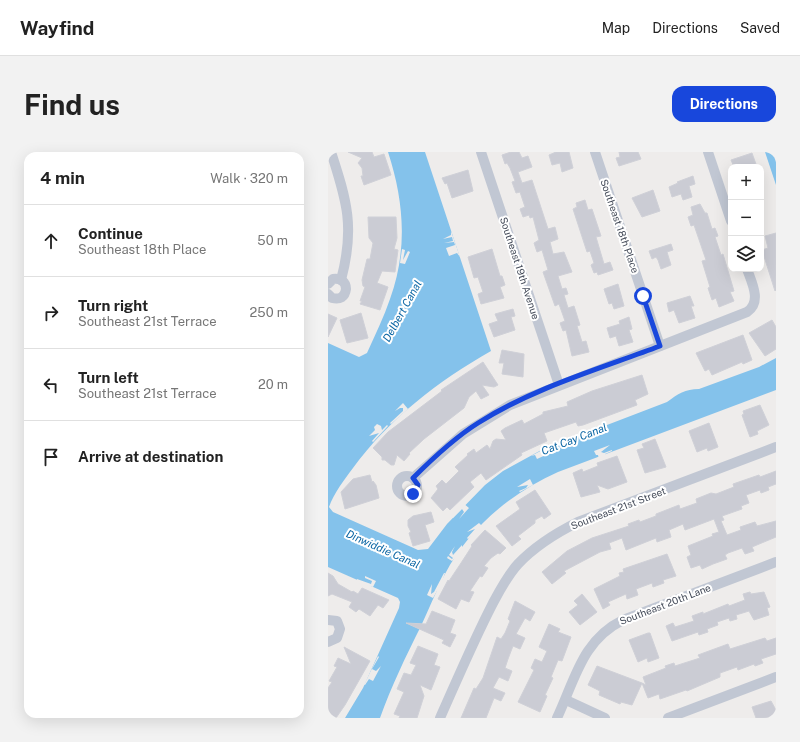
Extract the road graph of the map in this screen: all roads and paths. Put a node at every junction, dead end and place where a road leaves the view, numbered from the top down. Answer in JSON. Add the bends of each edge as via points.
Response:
{"nodes":[{"id":1,"x":330,"y":152,"type":"edge"},
{"id":2,"x":481,"y":152,"type":"edge"},
{"id":3,"x":595,"y":152,"type":"edge"},
{"id":4,"x":708,"y":152,"type":"edge"},
{"id":5,"x":728,"y":212,"type":"edge"},
{"id":6,"x":748,"y":272,"type":"edge"},
{"id":7,"x":341,"y":280,"type":"junction"},
{"id":8,"x":328,"y":284,"type":"edge"},
{"id":9,"x":328,"y":294,"type":"edge"},
{"id":10,"x":660,"y":346,"type":"junction"},
{"id":11,"x":559,"y":385,"type":"junction"},
{"id":12,"x":776,"y":447,"type":"edge"},
{"id":13,"x":413,"y":478,"type":"dead end"},
{"id":14,"x":776,"y":562,"type":"edge"},
{"id":15,"x":328,"y":620,"type":"edge"},
{"id":16,"x":328,"y":642,"type":"edge"},
{"id":17,"x":776,"y":677,"type":"edge"},
{"id":18,"x":566,"y":700,"type":"junction"},
{"id":19,"x":440,"y":718,"type":"edge"},
{"id":20,"x":557,"y":718,"type":"edge"},
{"id":21,"x":605,"y":718,"type":"edge"},
{"id":22,"x":668,"y":718,"type":"edge"}],
"edges":[{"from":1,"to":7,"type":"street","via":[[344,194],[348,219],[348,248]]},
{"from":2,"to":11,"type":"street","name":"Southeast 19th Avenue"},
{"from":3,"to":10,"type":"street","name":"Southeast 18th Place"},
{"from":4,"to":5,"type":"street"},
{"from":6,"to":10,"type":"street","via":[[754,291],[754,303],[747,312]]},
{"from":7,"to":8,"type":"street","via":[[333,279]]},
{"from":7,"to":9,"type":"street","via":[[346,286],[343,296],[336,299]]},
{"from":10,"to":11,"type":"street"},
{"from":11,"to":13,"type":"street","via":[[510,405],[479,423],[453,441]]},
{"from":12,"to":19,"type":"street","name":"Southeast 21st Street","via":[[578,522],[532,551],[518,564],[503,585],[482,624]]},
{"from":14,"to":18,"type":"street","name":"Southeast 20th Lane","via":[[610,626],[590,646]]},
{"from":15,"to":16,"type":"street","via":[[337,621],[340,629],[337,638]]},
{"from":17,"to":22,"type":"street"},
{"from":18,"to":20,"type":"street","name":"Southeast 20th Lane"},
{"from":18,"to":21,"type":"street"}]}
